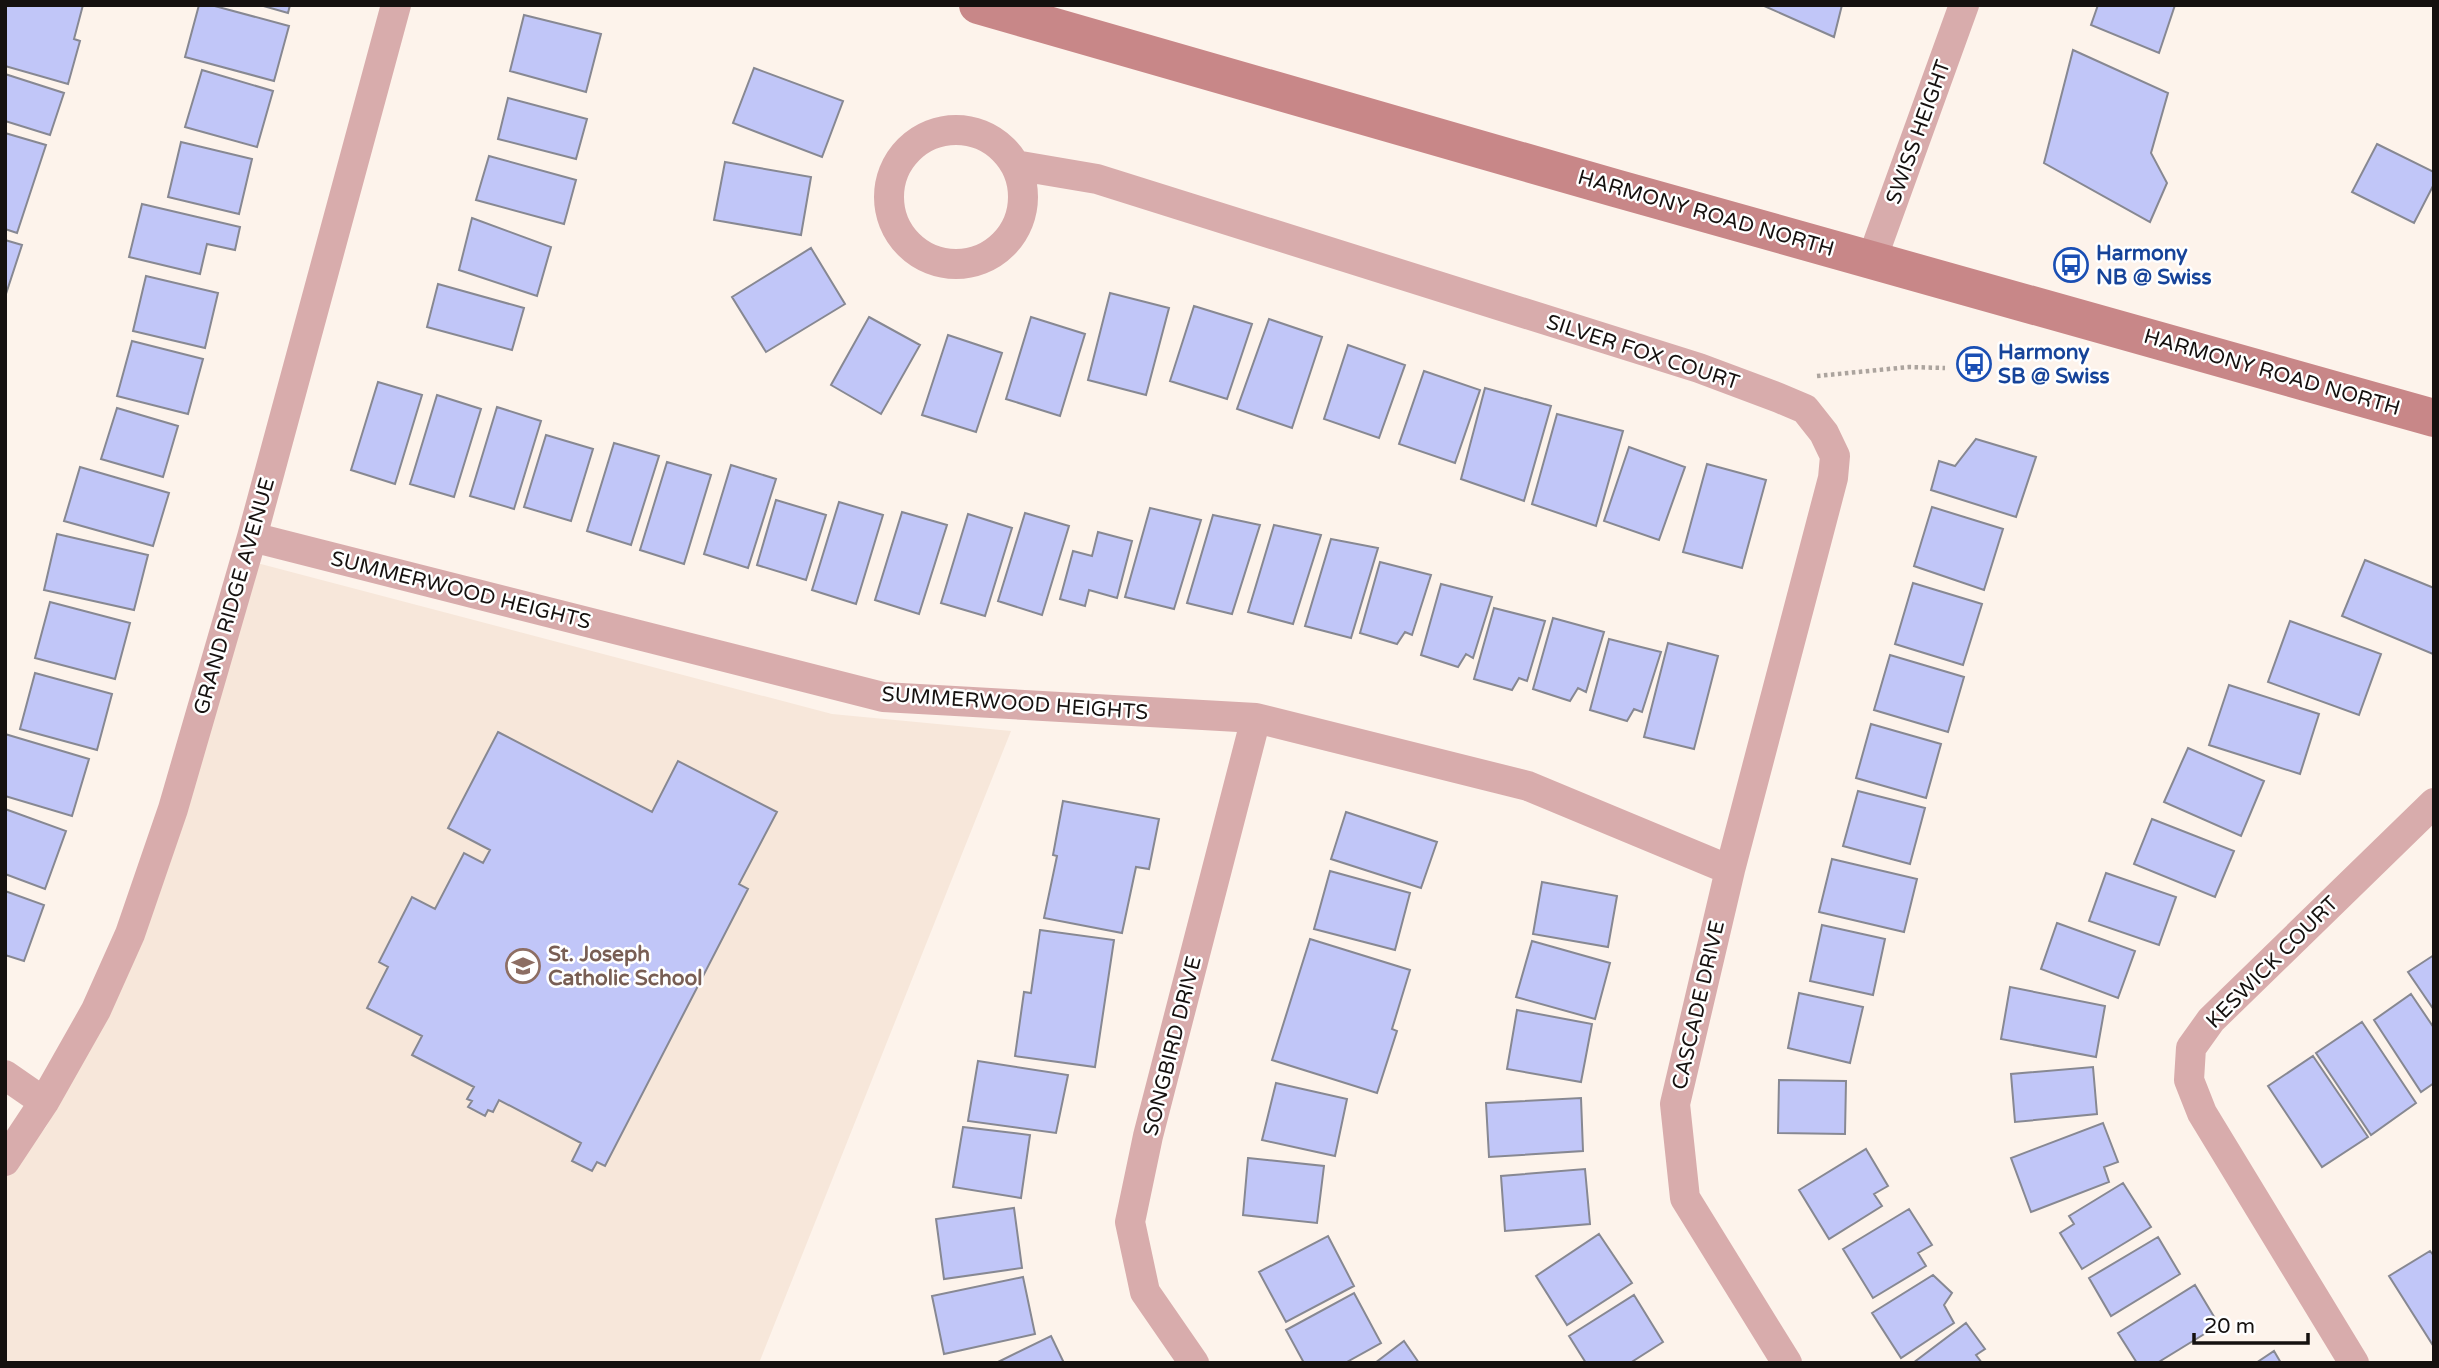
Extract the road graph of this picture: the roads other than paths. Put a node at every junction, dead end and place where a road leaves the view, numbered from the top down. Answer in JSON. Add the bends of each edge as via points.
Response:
{"nodes":[{"id":1,"x":396,"y":5,"type":"edge"},
{"id":2,"x":978,"y":5,"type":"edge"},
{"id":3,"x":1964,"y":5,"type":"edge"},
{"id":4,"x":1015,"y":164,"type":"junction"},
{"id":5,"x":1872,"y":259,"type":"junction"},
{"id":6,"x":2434,"y":418,"type":"edge"},
{"id":7,"x":251,"y":537,"type":"junction"},
{"id":8,"x":1256,"y":718,"type":"junction"},
{"id":9,"x":2434,"y":803,"type":"edge"},
{"id":10,"x":1730,"y":870,"type":"junction"},
{"id":11,"x":5,"y":1075,"type":"edge"},
{"id":12,"x":44,"y":1102,"type":"junction"},
{"id":13,"x":5,"y":1161,"type":"edge"},
{"id":14,"x":1194,"y":1363,"type":"edge"},
{"id":15,"x":1787,"y":1363,"type":"edge"},
{"id":16,"x":2354,"y":1363,"type":"edge"}],
"edges":[{"from":1,"to":7,"type":"street","name":"GRAND RIDGE AVENUE"},
{"from":2,"to":5,"type":"main road","name":"HARMONY ROAD NORTH"},
{"from":3,"to":5,"type":"street","name":"SWISS HEIGHT"},
{"from":4,"to":4,"type":"street","via":[[1003,148],[965,130],[923,138],[907,151],[889,189],[897,230],[912,248],[932,260],[955,265],[978,261],[999,250],[1014,232],[1022,210],[1023,187]]},
{"from":4,"to":10,"type":"street","name":"SILVER FOX COURT","via":[[1097,179],[1699,368],[1805,409],[1835,456],[1833,478]]},
{"from":5,"to":6,"type":"main road","name":"HARMONY ROAD NORTH"},
{"from":7,"to":8,"type":"street","name":"SUMMERWOOD HEIGHTS","via":[[883,697]]},
{"from":7,"to":12,"type":"street","name":"GRAND RIDGE AVENUE","via":[[173,809],[130,934],[96,1010]]},
{"from":8,"to":10,"type":"street","name":"SUMMERWOOD HEIGHTS","via":[[1528,786]]},
{"from":8,"to":14,"type":"street","name":"SONGBIRD DRIVE","via":[[1130,1222],[1145,1292]]},
{"from":9,"to":16,"type":"street","name":"KESWICK COURT","via":[[2211,1020],[2191,1048],[2189,1080],[2202,1113]]},
{"from":10,"to":15,"type":"street","name":"CASCADE DRIVE","via":[[1675,1104],[1685,1198]]},
{"from":11,"to":12,"type":"street"},
{"from":12,"to":13,"type":"street","name":"GRAND RIDGE AVENUE"}]}
